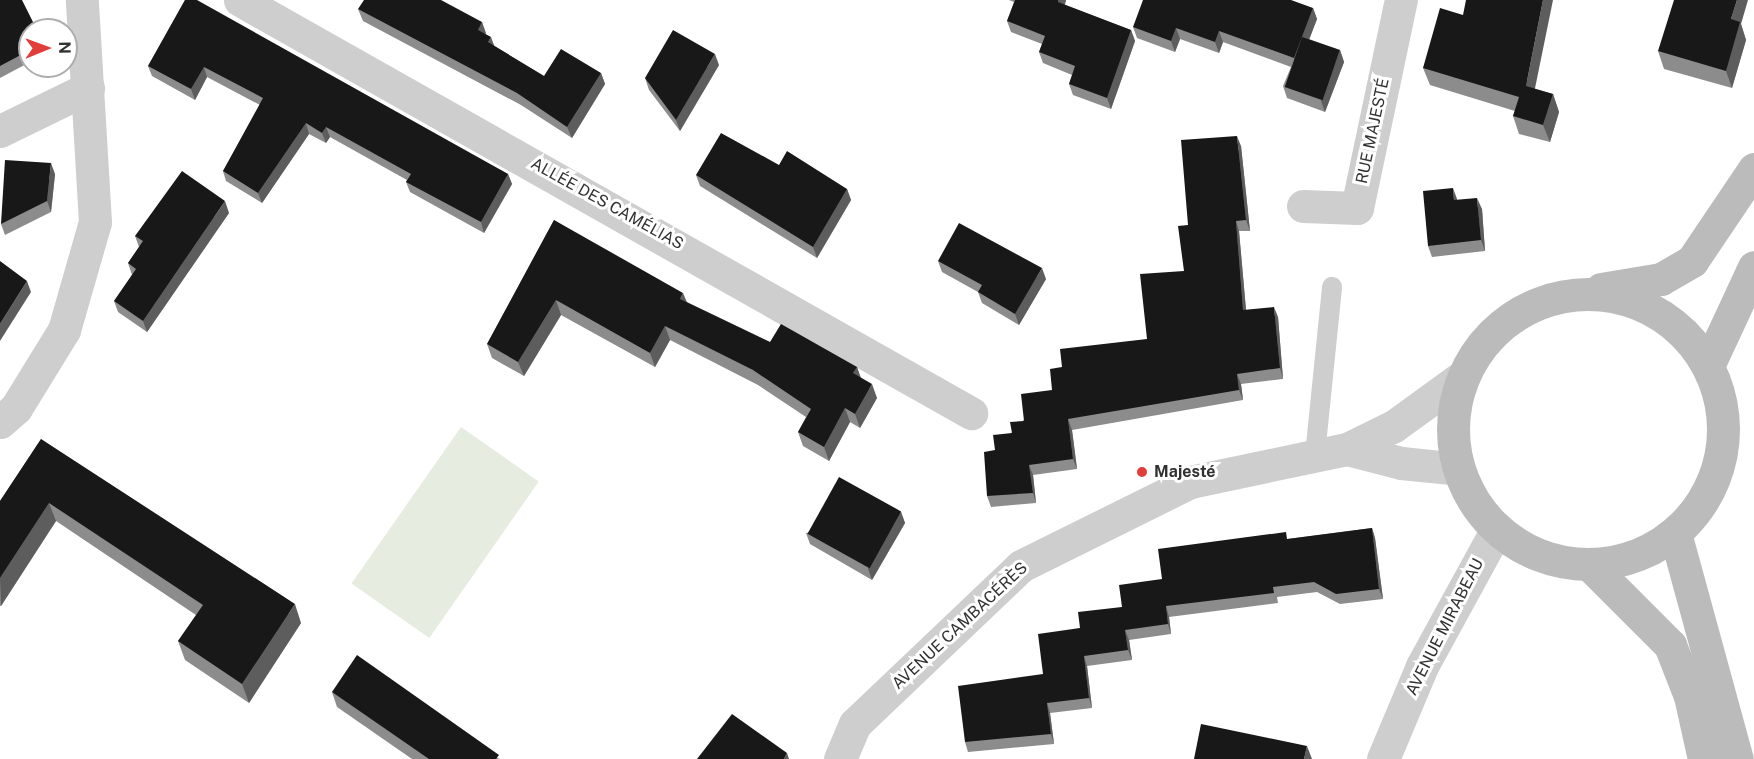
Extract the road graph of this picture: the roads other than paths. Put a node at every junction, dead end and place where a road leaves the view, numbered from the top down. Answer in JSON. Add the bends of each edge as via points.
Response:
{"nodes":[{"id":1,"x":82,"y":0,"type":"edge"},
{"id":2,"x":240,"y":0,"type":"edge"},
{"id":3,"x":1401,"y":0,"type":"edge"},
{"id":4,"x":88,"y":88,"type":"junction"},
{"id":5,"x":0,"y":131,"type":"edge"},
{"id":6,"x":1754,"y":169,"type":"edge"},
{"id":7,"x":1303,"y":206,"type":"dead end"},
{"id":8,"x":1754,"y":267,"type":"edge"},
{"id":9,"x":1332,"y":287,"type":"dead end"},
{"id":10,"x":1579,"y":293,"type":"junction"},
{"id":11,"x":1708,"y":366,"type":"junction"},
{"id":12,"x":1463,"y":376,"type":"junction"},
{"id":13,"x":971,"y":413,"type":"dead end"},
{"id":14,"x":0,"y":422,"type":"edge"},
{"id":15,"x":1347,"y":448,"type":"junction"},
{"id":16,"x":1315,"y":455,"type":"junction"},
{"id":17,"x":1459,"y":469,"type":"junction"},
{"id":18,"x":1497,"y":529,"type":"junction"},
{"id":19,"x":1675,"y":533,"type":"junction"},
{"id":20,"x":1589,"y":564,"type":"junction"},
{"id":21,"x":840,"y":759,"type":"edge"},
{"id":22,"x":1383,"y":759,"type":"edge"},
{"id":23,"x":1704,"y":759,"type":"edge"},
{"id":24,"x":1737,"y":759,"type":"edge"}],
"edges":[{"from":1,"to":4,"type":"street"},
{"from":2,"to":13,"type":"street","name":"ALLÉE DES CAMÉLIAS"},
{"from":3,"to":7,"type":"street","name":"RUE MAJESTÉ","via":[[1357,208]]},
{"from":4,"to":5,"type":"street"},
{"from":4,"to":14,"type":"street","via":[[95,222],[64,330],[16,408]]},
{"from":6,"to":10,"type":"main road","via":[[1692,261],[1661,279]]},
{"from":8,"to":11,"type":"main road"},
{"from":9,"to":16,"type":"lane"},
{"from":10,"to":11,"type":"main road","via":[[1618,296],[1654,310],[1685,334]]},
{"from":10,"to":12,"type":"main road","via":[[1542,301],[1509,318],[1482,344]]},
{"from":11,"to":19,"type":"main road","via":[[1722,410],[1721,455],[1705,498]]},
{"from":12,"to":15,"type":"street","name":"AVENUE CAMBACÉRÈS","via":[[1394,426]]},
{"from":12,"to":17,"type":"main road","via":[[1453,438]]},
{"from":15,"to":16,"type":"street","name":"AVENUE CAMBACÉRÈS"},
{"from":15,"to":17,"type":"street","name":"AVENUE CAMBACÉRÈS","via":[[1401,463]]},
{"from":16,"to":21,"type":"street","name":"AVENUE CAMBACÉRÈS","via":[[1190,482],[1021,566],[855,724]]},
{"from":17,"to":18,"type":"main road","via":[[1480,511]]},
{"from":18,"to":20,"type":"main road","via":[[1556,561]]},
{"from":18,"to":22,"type":"street","name":"AVENUE MIRABEAU","via":[[1422,666]]},
{"from":19,"to":20,"type":"main road","via":[[1620,561]]},
{"from":19,"to":24,"type":"main road"},
{"from":20,"to":23,"type":"main road","via":[[1670,645],[1690,696]]}]}
